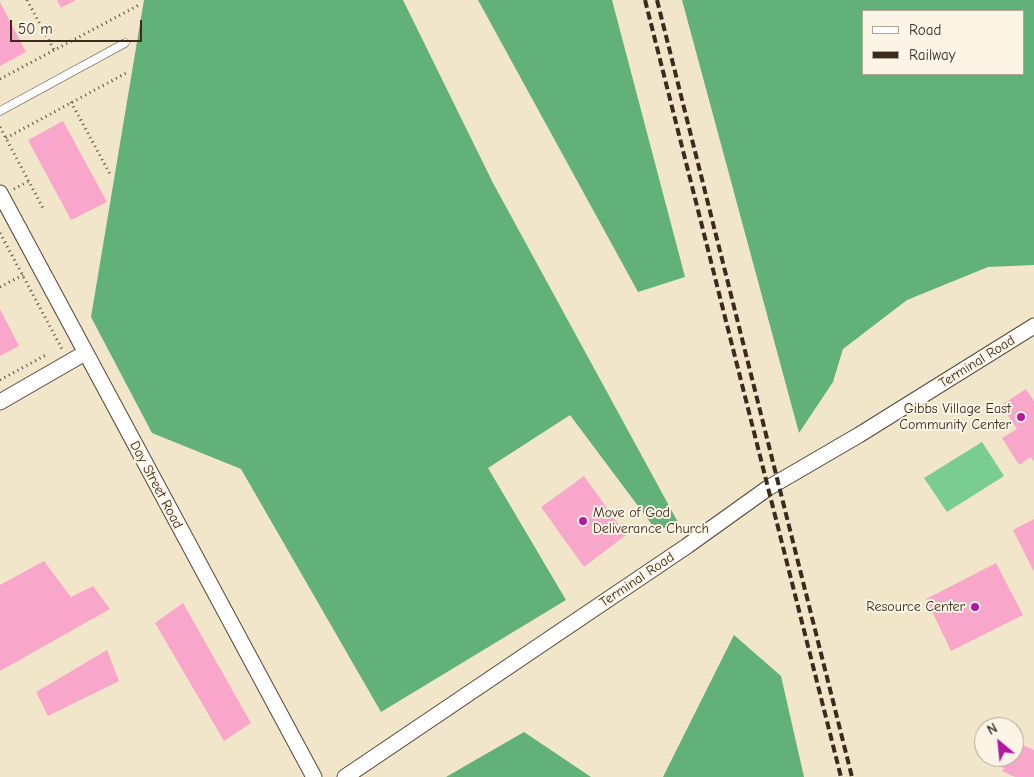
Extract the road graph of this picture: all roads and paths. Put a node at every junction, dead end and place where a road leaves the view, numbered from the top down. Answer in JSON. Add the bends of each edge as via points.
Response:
{"nodes":[{"id":1,"x":27,"y":0,"type":"edge"},
{"id":2,"x":139,"y":5,"type":"dead end"},
{"id":3,"x":125,"y":43,"type":"dead end"},
{"id":4,"x":54,"y":50,"type":"junction"},
{"id":5,"x":128,"y":72,"type":"dead end"},
{"id":6,"x":0,"y":79,"type":"edge"},
{"id":7,"x":71,"y":102,"type":"junction"},
{"id":8,"x":0,"y":111,"type":"edge"},
{"id":9,"x":0,"y":127,"type":"edge"},
{"id":10,"x":6,"y":138,"type":"junction"},
{"id":11,"x":110,"y":174,"type":"dead end"},
{"id":12,"x":0,"y":193,"type":"edge"},
{"id":13,"x":44,"y":210,"type":"dead end"},
{"id":14,"x":0,"y":233,"type":"edge"},
{"id":15,"x":39,"y":266,"type":"junction"},
{"id":16,"x":22,"y":275,"type":"junction"},
{"id":17,"x":0,"y":287,"type":"edge"},
{"id":18,"x":1034,"y":326,"type":"edge"},
{"id":19,"x":52,"y":352,"type":"dead end"},
{"id":20,"x":85,"y":353,"type":"junction"},
{"id":21,"x":69,"y":363,"type":"junction"},
{"id":22,"x":0,"y":380,"type":"edge"},
{"id":23,"x":0,"y":402,"type":"edge"},
{"id":24,"x":314,"y":777,"type":"edge"},
{"id":25,"x":346,"y":777,"type":"edge"}],
"edges":[{"from":1,"to":4,"type":"path"},
{"from":2,"to":4,"type":"path"},
{"from":3,"to":8,"type":"lane"},
{"from":4,"to":6,"type":"path"},
{"from":5,"to":7,"type":"path"},
{"from":7,"to":10,"type":"path"},
{"from":7,"to":11,"type":"path"},
{"from":9,"to":10,"type":"path"},
{"from":10,"to":13,"type":"path"},
{"from":12,"to":15,"type":"street","name":"Day Street Road"},
{"from":14,"to":16,"type":"path"},
{"from":15,"to":16,"type":"path"},
{"from":15,"to":20,"type":"street","name":"Day Street Road"},
{"from":16,"to":17,"type":"path"},
{"from":16,"to":21,"type":"path"},
{"from":18,"to":25,"type":"street","name":"Terminal Road","via":[[768,488]]},
{"from":19,"to":22,"type":"path"},
{"from":20,"to":21,"type":"street"},
{"from":20,"to":24,"type":"street","name":"Day Street Road"},
{"from":21,"to":23,"type":"street"}]}
